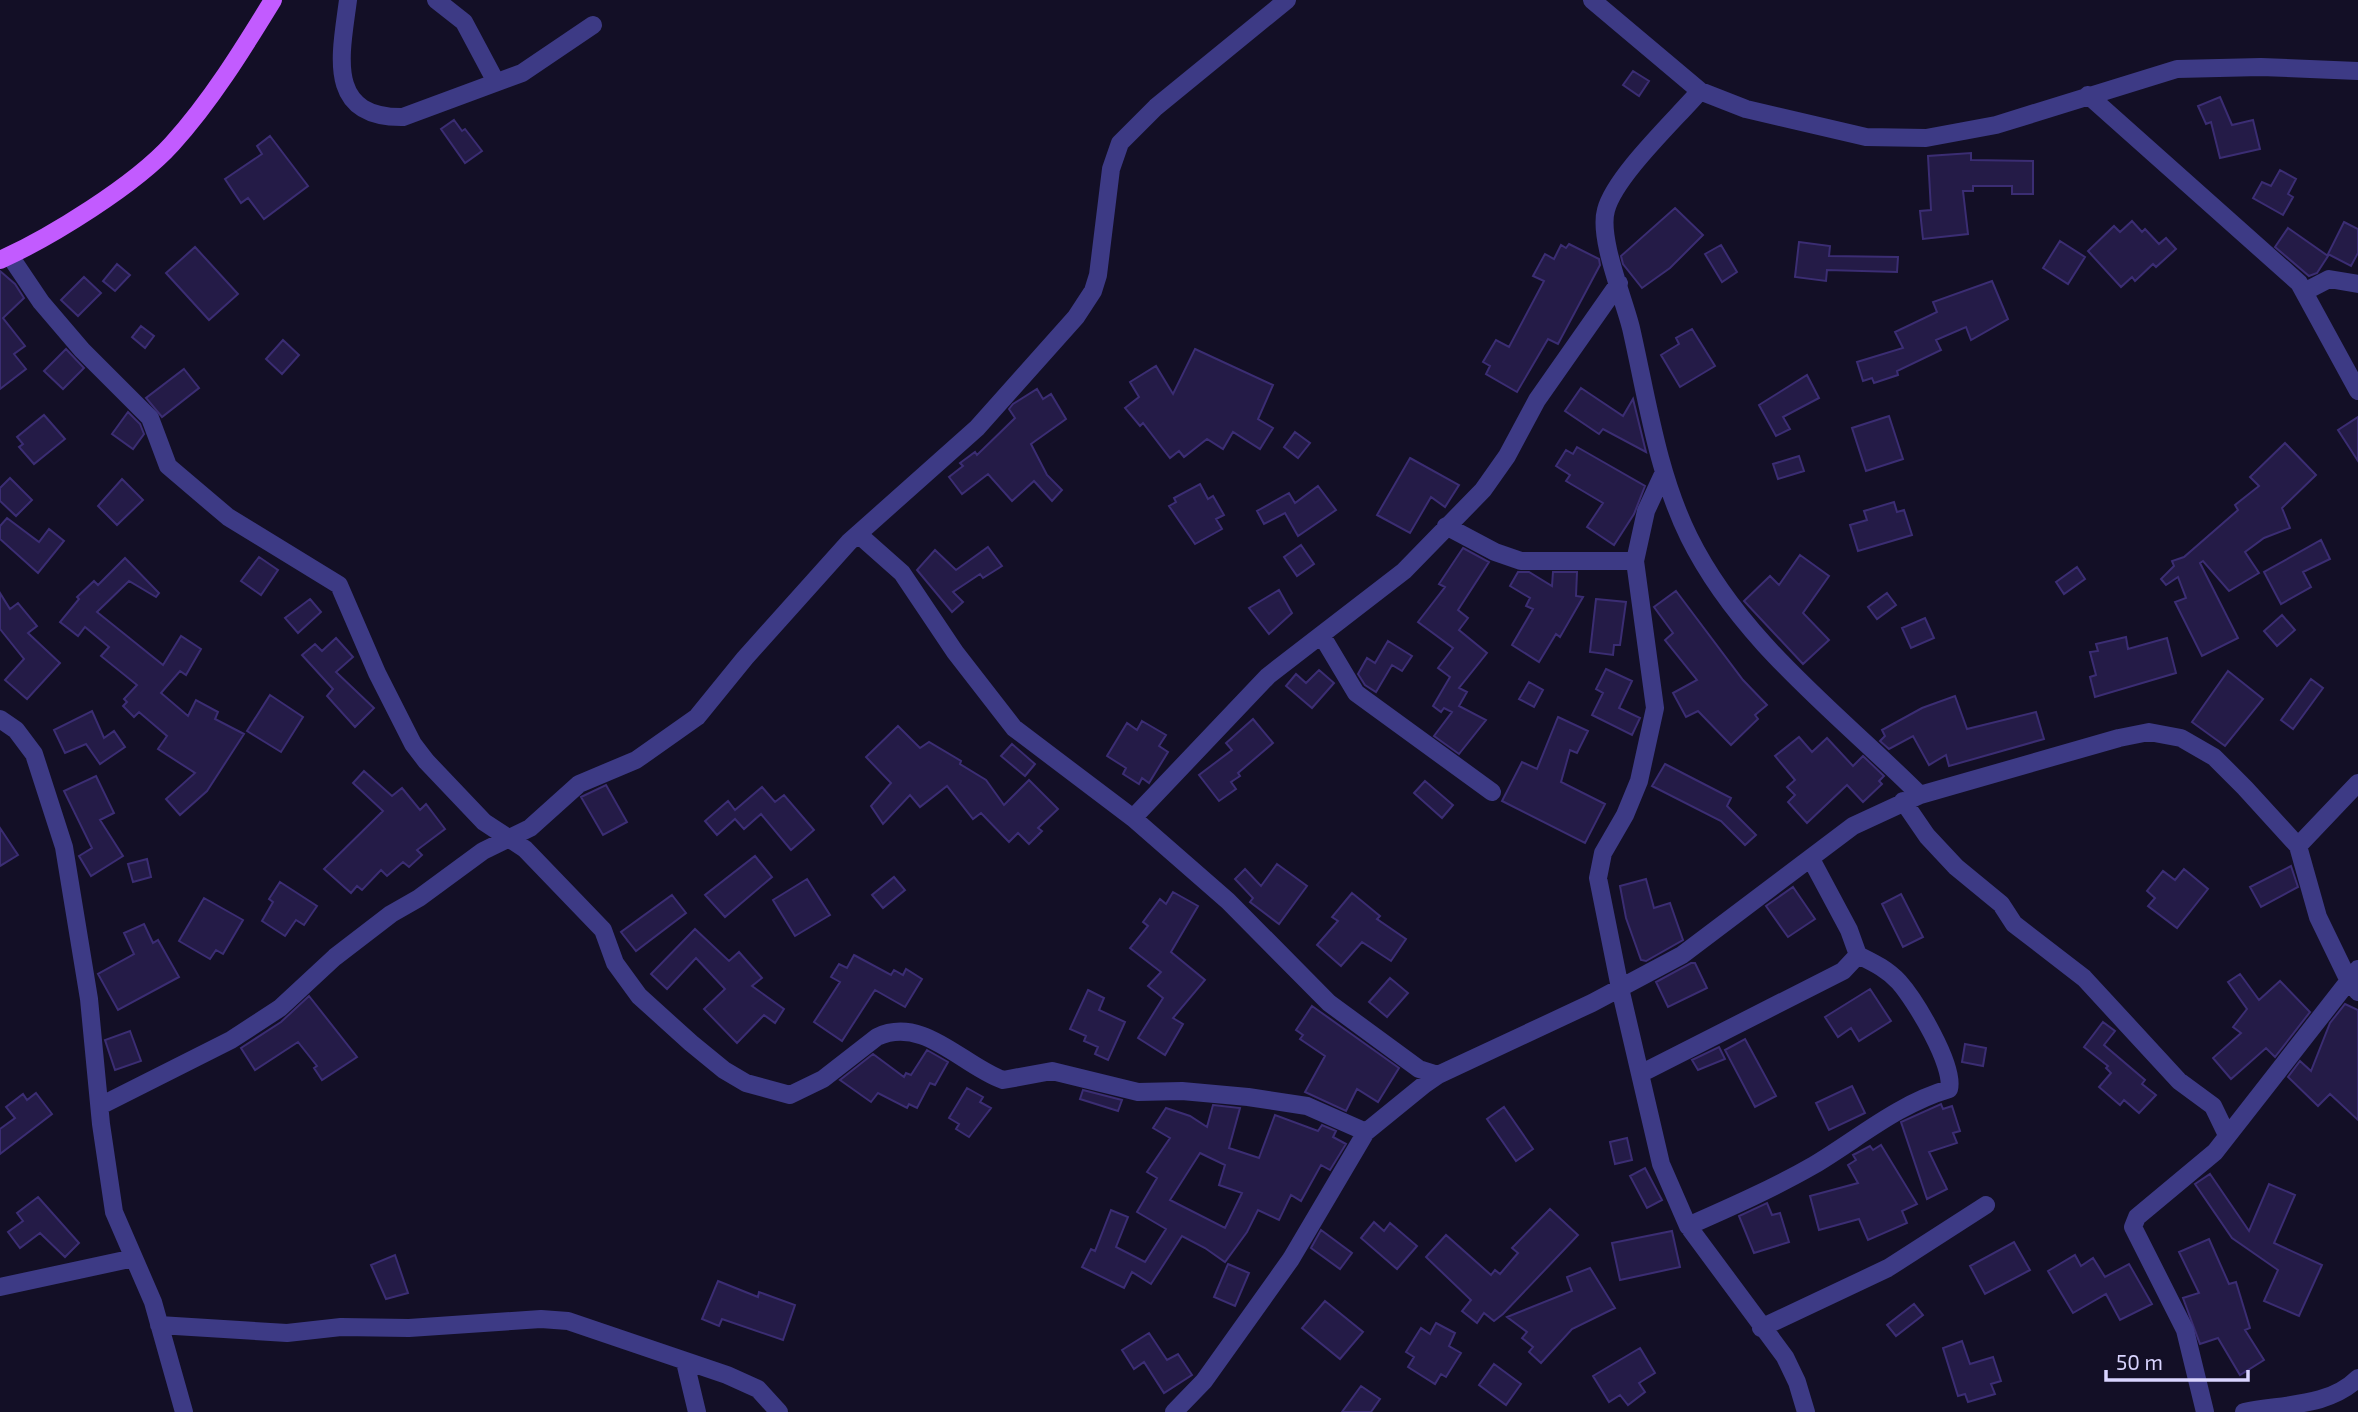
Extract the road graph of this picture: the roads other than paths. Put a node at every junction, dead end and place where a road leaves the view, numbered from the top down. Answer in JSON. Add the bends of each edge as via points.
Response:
{"nodes":[{"id":1,"x":274,"y":0,"type":"edge"},
{"id":2,"x":348,"y":0,"type":"edge"},
{"id":3,"x":436,"y":0,"type":"edge"},
{"id":4,"x":1287,"y":0,"type":"edge"},
{"id":5,"x":1592,"y":0,"type":"edge"},
{"id":6,"x":593,"y":25,"type":"dead end"},
{"id":7,"x":2358,"y":71,"type":"edge"},
{"id":8,"x":496,"y":82,"type":"junction"},
{"id":9,"x":1700,"y":90,"type":"junction"},
{"id":10,"x":2088,"y":95,"type":"junction"},
{"id":11,"x":5,"y":258,"type":"edge"},
{"id":12,"x":1619,"y":282,"type":"junction"},
{"id":13,"x":2358,"y":284,"type":"edge"},
{"id":14,"x":2304,"y":292,"type":"junction"},
{"id":15,"x":2358,"y":391,"type":"edge"},
{"id":16,"x":1664,"y":472,"type":"junction"},
{"id":17,"x":1446,"y":526,"type":"junction"},
{"id":18,"x":858,"y":534,"type":"junction"},
{"id":19,"x":1635,"y":561,"type":"junction"},
{"id":20,"x":1322,"y":636,"type":"junction"},
{"id":21,"x":0,"y":719,"type":"edge"},
{"id":22,"x":2358,"y":783,"type":"edge"},
{"id":23,"x":1492,"y":792,"type":"dead end"},
{"id":24,"x":1912,"y":798,"type":"junction"},
{"id":25,"x":1133,"y":818,"type":"junction"},
{"id":26,"x":511,"y":839,"type":"junction"},
{"id":27,"x":2298,"y":846,"type":"junction"},
{"id":28,"x":1811,"y":859,"type":"junction"},
{"id":29,"x":1858,"y":955,"type":"junction"},
{"id":30,"x":2354,"y":980,"type":"edge"},
{"id":31,"x":1620,"y":988,"type":"junction"},
{"id":32,"x":1640,"y":1074,"type":"junction"},
{"id":33,"x":1438,"y":1075,"type":"junction"},
{"id":34,"x":100,"y":1106,"type":"junction"},
{"id":35,"x":1366,"y":1132,"type":"junction"},
{"id":36,"x":2228,"y":1135,"type":"junction"},
{"id":37,"x":1986,"y":1205,"type":"dead end"},
{"id":38,"x":1688,"y":1226,"type":"junction"},
{"id":39,"x":134,"y":1258,"type":"junction"},
{"id":40,"x":0,"y":1287,"type":"edge"},
{"id":41,"x":159,"y":1325,"type":"junction"},
{"id":42,"x":1761,"y":1328,"type":"junction"},
{"id":43,"x":685,"y":1362,"type":"junction"},
{"id":44,"x":2358,"y":1378,"type":"edge"},
{"id":45,"x":184,"y":1412,"type":"edge"},
{"id":46,"x":697,"y":1412,"type":"edge"},
{"id":47,"x":779,"y":1412,"type":"edge"},
{"id":48,"x":1174,"y":1412,"type":"edge"},
{"id":49,"x":1807,"y":1412,"type":"edge"},
{"id":50,"x":2205,"y":1412,"type":"edge"},
{"id":51,"x":2244,"y":1412,"type":"edge"}],
"edges":[{"from":1,"to":11,"type":"main road","via":[[172,145],[98,204]]},
{"from":2,"to":8,"type":"street","via":[[340,76],[361,107],[403,117]]},
{"from":3,"to":8,"type":"street","via":[[464,22]]},
{"from":4,"to":18,"type":"street","via":[[1156,107],[1120,143],[1111,169],[1093,291],[1076,317],[977,428]]},
{"from":5,"to":9,"type":"street"},
{"from":6,"to":8,"type":"street","via":[[522,73]]},
{"from":7,"to":10,"type":"street","via":[[2177,69]]},
{"from":9,"to":10,"type":"street","via":[[1746,109],[1835,132],[1905,140],[1996,125]]},
{"from":9,"to":12,"type":"street","via":[[1613,191],[1605,219]]},
{"from":10,"to":14,"type":"street","via":[[2243,231]]},
{"from":11,"to":26,"type":"street","via":[[82,350],[150,418],[168,466],[228,517],[340,585],[413,744],[459,799]]},
{"from":12,"to":16,"type":"street"},
{"from":12,"to":17,"type":"street","via":[[1538,400],[1498,470]]},
{"from":13,"to":14,"type":"street","via":[[2329,279]]},
{"from":14,"to":15,"type":"street"},
{"from":16,"to":19,"type":"street","via":[[1646,511]]},
{"from":16,"to":24,"type":"street","via":[[1704,566],[1734,608]]},
{"from":17,"to":19,"type":"street","via":[[1521,561]]},
{"from":17,"to":20,"type":"street","via":[[1404,571]]},
{"from":18,"to":25,"type":"street","via":[[902,573],[1014,728]]},
{"from":18,"to":26,"type":"street","via":[[697,717],[636,760],[579,784],[546,816]]},
{"from":19,"to":31,"type":"street","via":[[1655,708],[1639,781],[1599,865],[1598,878]]},
{"from":20,"to":23,"type":"street","via":[[1356,693]]},
{"from":20,"to":25,"type":"street","via":[[1268,676]]},
{"from":21,"to":34,"type":"street","via":[[16,730],[34,754],[64,847],[89,999]]},
{"from":22,"to":27,"type":"street"},
{"from":24,"to":27,"type":"street","via":[[2119,738],[2149,732],[2169,734],[2214,757]]},
{"from":24,"to":28,"type":"street","via":[[1843,831]]},
{"from":24,"to":36,"type":"street","via":[[1927,836],[1956,867],[2001,904],[2014,924],[2084,978],[2179,1081],[2213,1106]]},
{"from":25,"to":33,"type":"street","via":[[1228,901],[1316,993],[1412,1064]]},
{"from":26,"to":34,"type":"street","via":[[482,851],[391,914],[279,1008],[231,1040]]},
{"from":26,"to":35,"type":"street","via":[[603,930],[615,963],[639,996],[724,1070],[766,1091],[790,1095],[802,1091],[877,1037],[902,1032],[940,1043],[1003,1080],[1052,1071],[1138,1092],[1248,1097],[1307,1106]]},
{"from":27,"to":30,"type":"street","via":[[2318,918]]},
{"from":28,"to":29,"type":"street"},
{"from":28,"to":31,"type":"street","via":[[1682,955]]},
{"from":29,"to":32,"type":"street","via":[[1843,971]]},
{"from":29,"to":38,"type":"street","via":[[1882,967],[1900,984],[1928,1027],[1950,1076],[1949,1089],[1896,1111],[1814,1165]]},
{"from":30,"to":36,"type":"street"},
{"from":31,"to":32,"type":"street"},
{"from":31,"to":33,"type":"street"},
{"from":32,"to":38,"type":"street","via":[[1661,1164]]},
{"from":33,"to":35,"type":"street"},
{"from":34,"to":39,"type":"street","via":[[114,1212]]},
{"from":35,"to":48,"type":"street","via":[[1291,1259],[1204,1381]]},
{"from":36,"to":50,"type":"street","via":[[2199,1168],[2137,1217],[2133,1227],[2185,1330]]},
{"from":37,"to":42,"type":"street","via":[[1888,1268]]},
{"from":38,"to":42,"type":"street"},
{"from":39,"to":40,"type":"street"},
{"from":39,"to":41,"type":"street"},
{"from":41,"to":43,"type":"street","via":[[287,1334],[341,1327],[410,1328],[541,1318],[592,1328]]},
{"from":41,"to":45,"type":"street"},
{"from":42,"to":49,"type":"street","via":[[1785,1357]]},
{"from":43,"to":46,"type":"street"},
{"from":43,"to":47,"type":"street","via":[[758,1389]]},
{"from":44,"to":51,"type":"street","via":[[2347,1389],[2319,1401]]}]}
